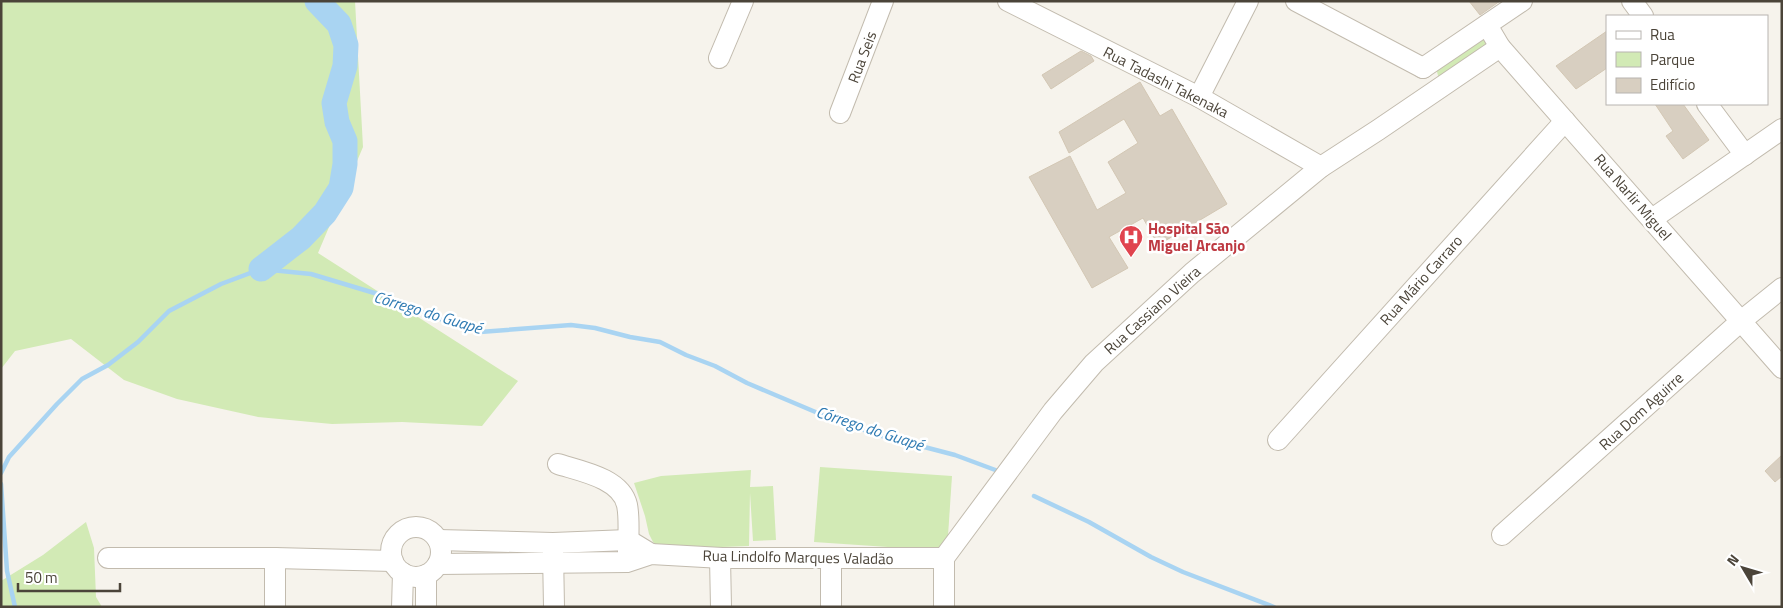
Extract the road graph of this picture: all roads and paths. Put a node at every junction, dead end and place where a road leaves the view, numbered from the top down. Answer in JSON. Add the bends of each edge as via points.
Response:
{"nodes":[{"id":1,"x":743,"y":1,"type":"edge"},
{"id":2,"x":883,"y":1,"type":"edge"},
{"id":3,"x":1008,"y":1,"type":"edge"},
{"id":4,"x":1248,"y":1,"type":"edge"},
{"id":5,"x":1296,"y":1,"type":"edge"},
{"id":6,"x":1522,"y":1,"type":"edge"},
{"id":7,"x":1632,"y":1,"type":"edge"},
{"id":8,"x":1642,"y":15,"type":"edge"},
{"id":9,"x":1487,"y":25,"type":"junction"},
{"id":10,"x":1500,"y":47,"type":"junction"},
{"id":11,"x":719,"y":58,"type":"dead end"},
{"id":12,"x":1423,"y":68,"type":"junction"},
{"id":13,"x":1431,"y":93,"type":"junction"},
{"id":14,"x":1199,"y":97,"type":"junction"},
{"id":15,"x":1708,"y":105,"type":"edge"},
{"id":16,"x":840,"y":113,"type":"dead end"},
{"id":17,"x":1565,"y":121,"type":"junction"},
{"id":18,"x":1782,"y":129,"type":"edge"},
{"id":19,"x":1745,"y":155,"type":"junction"},
{"id":20,"x":1321,"y":166,"type":"junction"},
{"id":21,"x":1652,"y":219,"type":"junction"},
{"id":22,"x":1782,"y":288,"type":"edge"},
{"id":23,"x":1741,"y":321,"type":"junction"},
{"id":24,"x":1782,"y":368,"type":"edge"},
{"id":25,"x":1278,"y":440,"type":"dead end"},
{"id":26,"x":558,"y":464,"type":"dead end"},
{"id":27,"x":1502,"y":535,"type":"dead end"},
{"id":28,"x":438,"y":540,"type":"junction"},
{"id":29,"x":628,"y":540,"type":"junction"},
{"id":30,"x":553,"y":543,"type":"junction"},
{"id":31,"x":651,"y":554,"type":"junction"},
{"id":32,"x":108,"y":558,"type":"dead end"},
{"id":33,"x":275,"y":558,"type":"junction"},
{"id":34,"x":720,"y":558,"type":"junction"},
{"id":35,"x":944,"y":558,"type":"junction"},
{"id":36,"x":831,"y":559,"type":"junction"},
{"id":37,"x":628,"y":562,"type":"junction"},
{"id":38,"x":554,"y":564,"type":"junction"},
{"id":39,"x":398,"y":567,"type":"junction"},
{"id":40,"x":432,"y":570,"type":"junction"},
{"id":41,"x":275,"y":607,"type":"edge"},
{"id":42,"x":402,"y":607,"type":"edge"},
{"id":43,"x":426,"y":607,"type":"edge"},
{"id":44,"x":554,"y":607,"type":"edge"},
{"id":45,"x":720,"y":607,"type":"edge"},
{"id":46,"x":831,"y":607,"type":"edge"},
{"id":47,"x":944,"y":607,"type":"edge"}],
"edges":[{"from":1,"to":11,"type":"street"},
{"from":2,"to":16,"type":"street","name":"Rua Seis"},
{"from":3,"to":14,"type":"street","name":"Rua Tadashi Takenaka"},
{"from":4,"to":14,"type":"street"},
{"from":5,"to":12,"type":"street"},
{"from":6,"to":9,"type":"street"},
{"from":7,"to":8,"type":"street"},
{"from":9,"to":10,"type":"street","name":"Rua Narlir Miguel"},
{"from":9,"to":12,"type":"street"},
{"from":10,"to":13,"type":"street","name":"Rua Cassiano Vieira"},
{"from":10,"to":17,"type":"street","name":"Rua Narlir Miguel"},
{"from":12,"to":13,"type":"street"},
{"from":13,"to":20,"type":"street","name":"Rua Cassiano Vieira"},
{"from":14,"to":20,"type":"street","name":"Rua Tadashi Takenaka"},
{"from":15,"to":19,"type":"street"},
{"from":17,"to":21,"type":"street","name":"Rua Narlir Miguel"},
{"from":17,"to":25,"type":"street","name":"Rua Mário Carraro"},
{"from":18,"to":19,"type":"street"},
{"from":19,"to":21,"type":"street"},
{"from":20,"to":35,"type":"street","name":"Rua Cassiano Vieira","via":[[1192,272],[1094,363],[1053,411]]},
{"from":21,"to":23,"type":"street","name":"Rua Narlir Miguel"},
{"from":22,"to":23,"type":"street","name":"Rua Dom Aguirre"},
{"from":23,"to":24,"type":"street","name":"Rua Narlir Miguel"},
{"from":23,"to":27,"type":"street","name":"Rua Dom Aguirre"},
{"from":26,"to":29,"type":"street","via":[[598,476],[621,492],[626,504]]},
{"from":28,"to":30,"type":"street"},
{"from":28,"to":39,"type":"street","via":[[426,529],[409,528],[396,537],[392,545],[391,553]]},
{"from":28,"to":40,"type":"street","via":[[441,556]]},
{"from":29,"to":30,"type":"street"},
{"from":29,"to":31,"type":"street","name":"Rua Lindolfo Marques Valadão"},
{"from":29,"to":37,"type":"street"},
{"from":30,"to":38,"type":"street"},
{"from":31,"to":34,"type":"street","name":"Rua Lindolfo Marques Valadão"},
{"from":31,"to":37,"type":"street","name":"Rua Lindolfo Marques Valadão"},
{"from":32,"to":33,"type":"street"},
{"from":33,"to":39,"type":"street"},
{"from":33,"to":41,"type":"street"},
{"from":34,"to":36,"type":"street","name":"Rua Lindolfo Marques Valadão"},
{"from":34,"to":45,"type":"street"},
{"from":35,"to":36,"type":"street","name":"Rua Lindolfo Marques Valadão"},
{"from":35,"to":47,"type":"street"},
{"from":36,"to":46,"type":"street"},
{"from":37,"to":38,"type":"street","name":"Rua Lindolfo Marques Valadão"},
{"from":38,"to":40,"type":"street","name":"Rua Lindolfo Marques Valadão"},
{"from":38,"to":44,"type":"street"},
{"from":39,"to":40,"type":"street","via":[[410,577]]},
{"from":39,"to":42,"type":"street"},
{"from":40,"to":43,"type":"street"}]}
